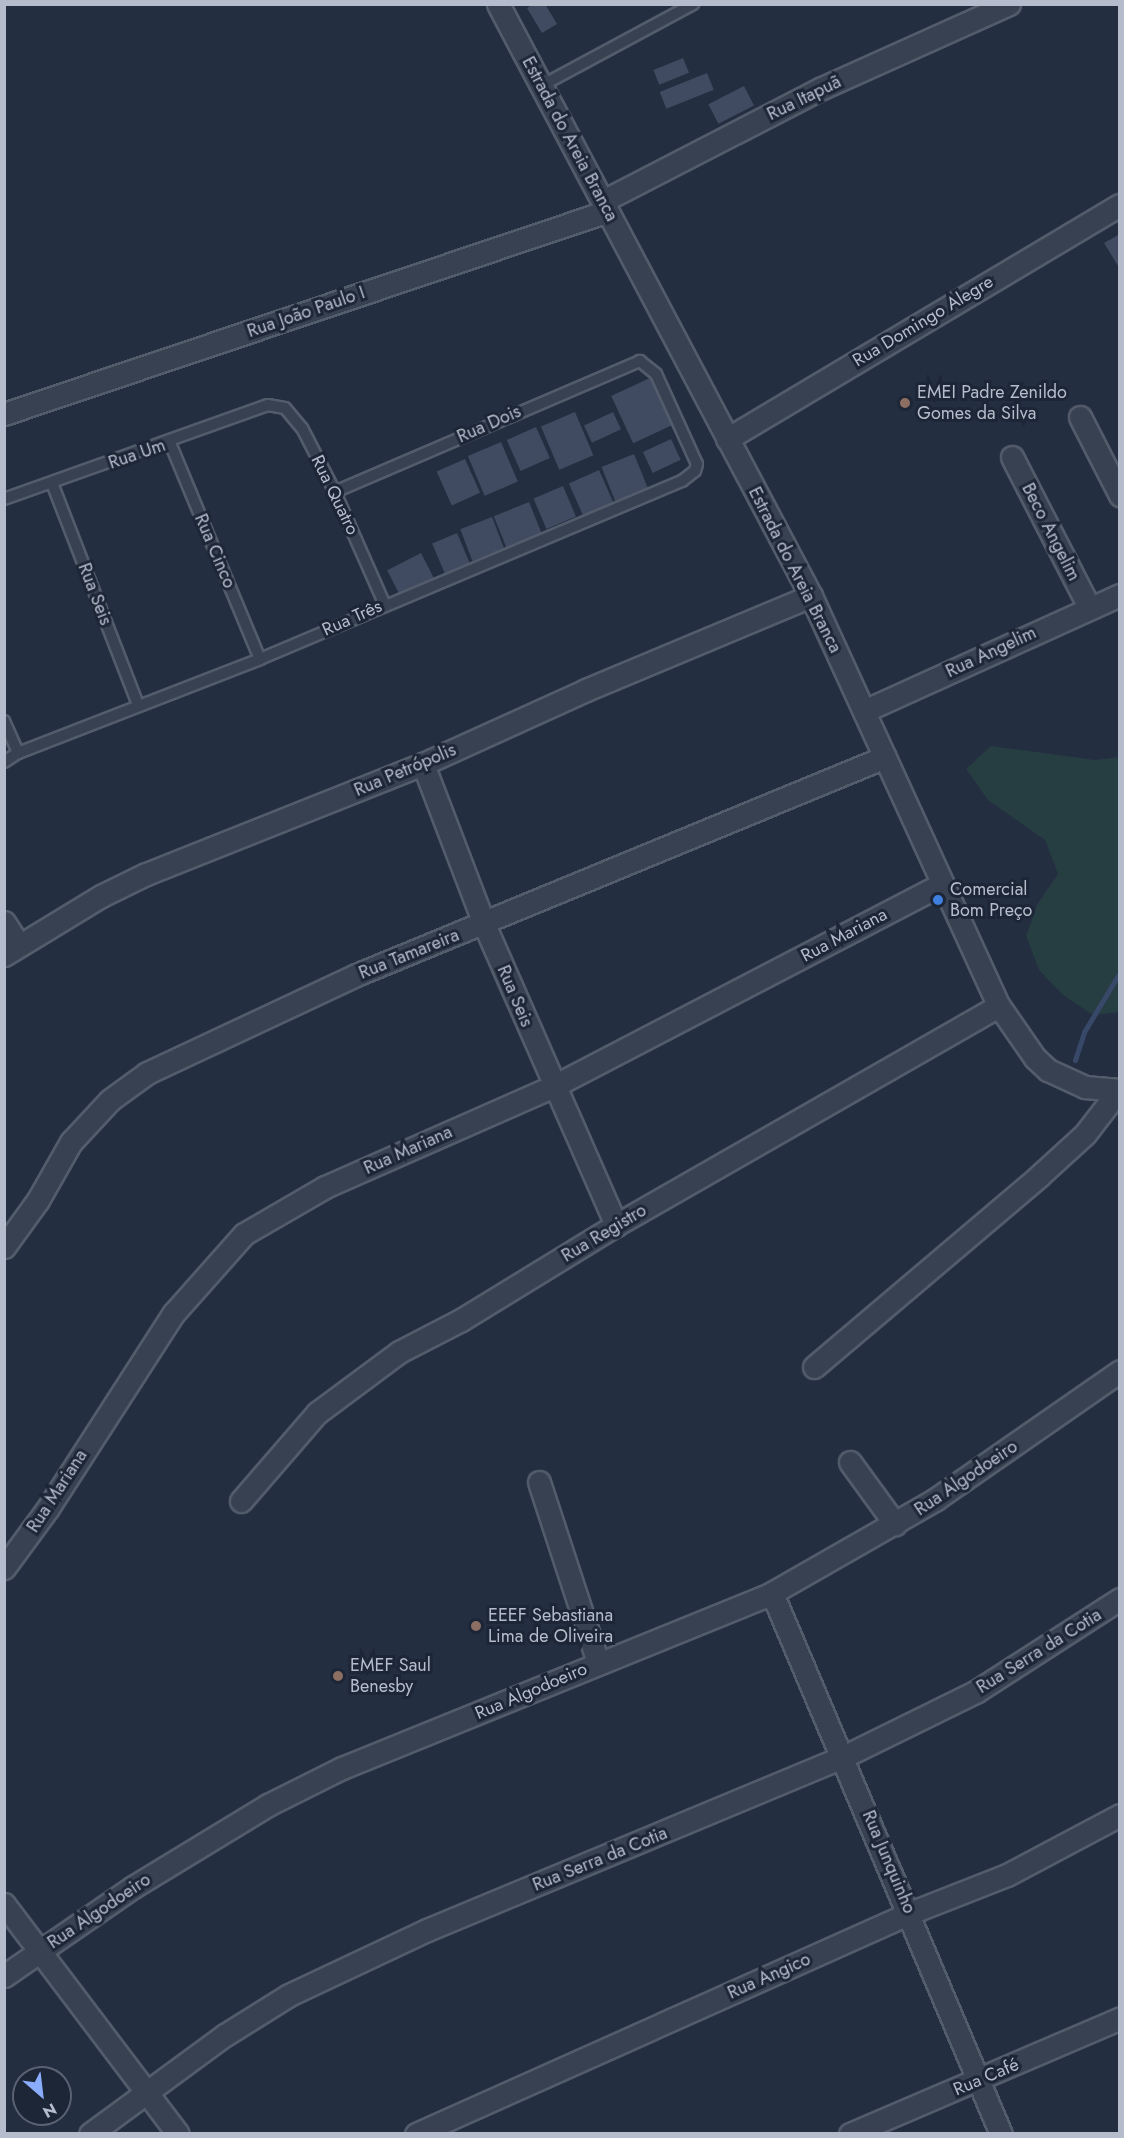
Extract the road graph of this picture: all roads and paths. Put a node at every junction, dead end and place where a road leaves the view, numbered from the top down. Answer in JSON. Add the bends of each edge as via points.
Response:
{"nodes":[{"id":1,"x":498,"y":4,"type":"edge"},
{"id":2,"x":693,"y":4,"type":"edge"},
{"id":3,"x":1009,"y":4,"type":"edge"},
{"id":4,"x":542,"y":86,"type":"junction"},
{"id":5,"x":1119,"y":205,"type":"edge"},
{"id":6,"x":606,"y":206,"type":"junction"},
{"id":7,"x":268,"y":405,"type":"joint"},
{"id":8,"x":4,"y":414,"type":"edge"},
{"id":9,"x":1080,"y":417,"type":"dead end"},
{"id":10,"x":727,"y":439,"type":"junction"},
{"id":11,"x":170,"y":443,"type":"junction"},
{"id":12,"x":1012,"y":457,"type":"dead end"},
{"id":13,"x":696,"y":467,"type":"joint"},
{"id":14,"x":52,"y":483,"type":"junction"},
{"id":15,"x":335,"y":492,"type":"junction"},
{"id":16,"x":1119,"y":495,"type":"edge"},
{"id":17,"x":4,"y":499,"type":"edge"},
{"id":18,"x":1119,"y":595,"type":"edge"},
{"id":19,"x":811,"y":596,"type":"junction"},
{"id":20,"x":384,"y":603,"type":"junction"},
{"id":21,"x":1089,"y":607,"type":"junction"},
{"id":22,"x":260,"y":659,"type":"junction"},
{"id":23,"x":138,"y":705,"type":"junction"},
{"id":24,"x":864,"y":711,"type":"junction"},
{"id":25,"x":4,"y":721,"type":"edge"},
{"id":26,"x":18,"y":753,"type":"junction"},
{"id":27,"x":885,"y":757,"type":"junction"},
{"id":28,"x":4,"y":762,"type":"edge"},
{"id":29,"x":423,"y":764,"type":"junction"},
{"id":30,"x":942,"y":884,"type":"junction"},
{"id":31,"x":4,"y":922,"type":"edge"},
{"id":32,"x":484,"y":924,"type":"junction"},
{"id":33,"x":12,"y":950,"type":"edge"},
{"id":34,"x":999,"y":1006,"type":"junction"},
{"id":35,"x":554,"y":1086,"type":"junction"},
{"id":36,"x":1119,"y":1090,"type":"edge"},
{"id":37,"x":616,"y":1225,"type":"junction"},
{"id":38,"x":4,"y":1247,"type":"edge"},
{"id":39,"x":814,"y":1367,"type":"dead end"},
{"id":40,"x":1119,"y":1371,"type":"edge"},
{"id":41,"x":850,"y":1462,"type":"dead end"},
{"id":42,"x":539,"y":1482,"type":"dead end"},
{"id":43,"x":241,"y":1502,"type":"dead end"},
{"id":44,"x":895,"y":1524,"type":"junction"},
{"id":45,"x":4,"y":1568,"type":"edge"},
{"id":46,"x":772,"y":1593,"type":"junction"},
{"id":47,"x":1119,"y":1599,"type":"edge"},
{"id":48,"x":598,"y":1663,"type":"junction"},
{"id":49,"x":844,"y":1756,"type":"junction"},
{"id":50,"x":1119,"y":1815,"type":"edge"},
{"id":51,"x":4,"y":1904,"type":"edge"},
{"id":52,"x":910,"y":1913,"type":"junction"},
{"id":53,"x":40,"y":1951,"type":"junction"},
{"id":54,"x":4,"y":1976,"type":"edge"},
{"id":55,"x":1119,"y":2018,"type":"edge"},
{"id":56,"x":978,"y":2082,"type":"junction"},
{"id":57,"x":147,"y":2091,"type":"junction"},
{"id":58,"x":90,"y":2133,"type":"edge"},
{"id":59,"x":178,"y":2133,"type":"edge"},
{"id":60,"x":416,"y":2133,"type":"edge"},
{"id":61,"x":850,"y":2133,"type":"edge"},
{"id":62,"x":1001,"y":2133,"type":"edge"}],
"edges":[{"from":1,"to":4,"type":"street","name":"Estrada do Areia Branca"},
{"from":2,"to":4,"type":"lane"},
{"from":3,"to":6,"type":"street","name":"Rua Itapuã","via":[[822,88]]},
{"from":4,"to":6,"type":"street","name":"Estrada do Areia Branca"},
{"from":5,"to":10,"type":"street","name":"Rua Domingo Alegre"},
{"from":6,"to":8,"type":"street","name":"Rua João Paulo I"},
{"from":6,"to":10,"type":"street","name":"Estrada do Areia Branca"},
{"from":7,"to":11,"type":"lane","name":"Rua Um"},
{"from":7,"to":15,"type":"lane","name":"Rua Quatro","via":[[285,408],[292,414]]},
{"from":9,"to":16,"type":"street"},
{"from":10,"to":19,"type":"street","name":"Estrada do Areia Branca"},
{"from":11,"to":14,"type":"lane","name":"Rua Um"},
{"from":11,"to":22,"type":"lane","name":"Rua Cinco"},
{"from":12,"to":21,"type":"street","name":"Beco Angelim"},
{"from":13,"to":15,"type":"lane","name":"Rua Dois","via":[[696,459],[660,384],[644,361],[626,363]]},
{"from":13,"to":20,"type":"lane","name":"Rua Três","via":[[682,481]]},
{"from":14,"to":17,"type":"lane","name":"Rua Um"},
{"from":14,"to":23,"type":"lane","name":"Rua Seis"},
{"from":15,"to":20,"type":"lane","name":"Rua Quatro"},
{"from":18,"to":21,"type":"street","name":"Rua Angelim"},
{"from":19,"to":24,"type":"street","name":"Estrada do Areia Branca"},
{"from":19,"to":29,"type":"street","name":"Rua Petrópolis","via":[[586,690]]},
{"from":20,"to":22,"type":"lane","name":"Rua Três"},
{"from":21,"to":24,"type":"street","name":"Rua Angelim"},
{"from":22,"to":23,"type":"lane","name":"Rua Três"},
{"from":23,"to":26,"type":"lane","name":"Rua Três"},
{"from":24,"to":27,"type":"street","name":"Estrada do Areia Branca"},
{"from":25,"to":26,"type":"lane"},
{"from":26,"to":28,"type":"lane","name":"Rua Três"},
{"from":27,"to":30,"type":"street","name":"Estrada do Areia Branca"},
{"from":27,"to":32,"type":"street","name":"Rua Tamareira"},
{"from":29,"to":32,"type":"street","name":"Rua Seis"},
{"from":29,"to":33,"type":"street","name":"Rua Petrópolis","via":[[147,874]]},
{"from":30,"to":34,"type":"street","name":"Estrada do Areia Branca"},
{"from":30,"to":35,"type":"street","name":"Rua Mariana"},
{"from":31,"to":33,"type":"street"},
{"from":32,"to":35,"type":"street","name":"Rua Seis"},
{"from":32,"to":38,"type":"street","name":"Rua Tamareira","via":[[273,1011],[147,1073],[110,1101],[71,1142],[38,1200]]},
{"from":34,"to":36,"type":"street","name":"Estrada do Areia Branca","via":[[1035,1058],[1048,1070],[1085,1087]]},
{"from":34,"to":37,"type":"street","name":"Rua Registro"},
{"from":35,"to":37,"type":"street","name":"Rua Seis"},
{"from":35,"to":45,"type":"street","name":"Rua Mariana","via":[[325,1187],[244,1234],[173,1314],[48,1508]]},
{"from":36,"to":39,"type":"street","via":[[1085,1134],[1039,1176]]},
{"from":37,"to":43,"type":"street","name":"Rua Registro","via":[[461,1320],[399,1352],[342,1393],[317,1413]]},
{"from":40,"to":44,"type":"street","name":"Rua Algodoeiro"},
{"from":41,"to":44,"type":"street"},
{"from":42,"to":48,"type":"street"},
{"from":44,"to":46,"type":"street","name":"Rua Algodoeiro"},
{"from":46,"to":48,"type":"street","name":"Rua Algodoeiro"},
{"from":46,"to":49,"type":"street","name":"Rua Junquinho"},
{"from":47,"to":49,"type":"street","name":"Rua Serra da Cotia","via":[[977,1691]]},
{"from":48,"to":53,"type":"street","name":"Rua Algodoeiro","via":[[342,1768],[268,1805],[133,1887]]},
{"from":49,"to":52,"type":"street","name":"Rua Junquinho"},
{"from":49,"to":57,"type":"street","name":"Rua Serra da Cotia","via":[[427,1930],[289,1995]]},
{"from":50,"to":52,"type":"street","name":"Rua Angico","via":[[1007,1875]]},
{"from":51,"to":53,"type":"street"},
{"from":52,"to":56,"type":"street","name":"Rua Junquinho"},
{"from":52,"to":60,"type":"street","name":"Rua Angico"},
{"from":53,"to":54,"type":"street","name":"Rua Algodoeiro"},
{"from":53,"to":57,"type":"street"},
{"from":55,"to":56,"type":"street","name":"Rua Café"},
{"from":56,"to":61,"type":"street","name":"Rua Café"},
{"from":56,"to":62,"type":"street","name":"Rua Junquinho"},
{"from":57,"to":58,"type":"street","name":"Rua Serra da Cotia"},
{"from":57,"to":59,"type":"street"}]}
